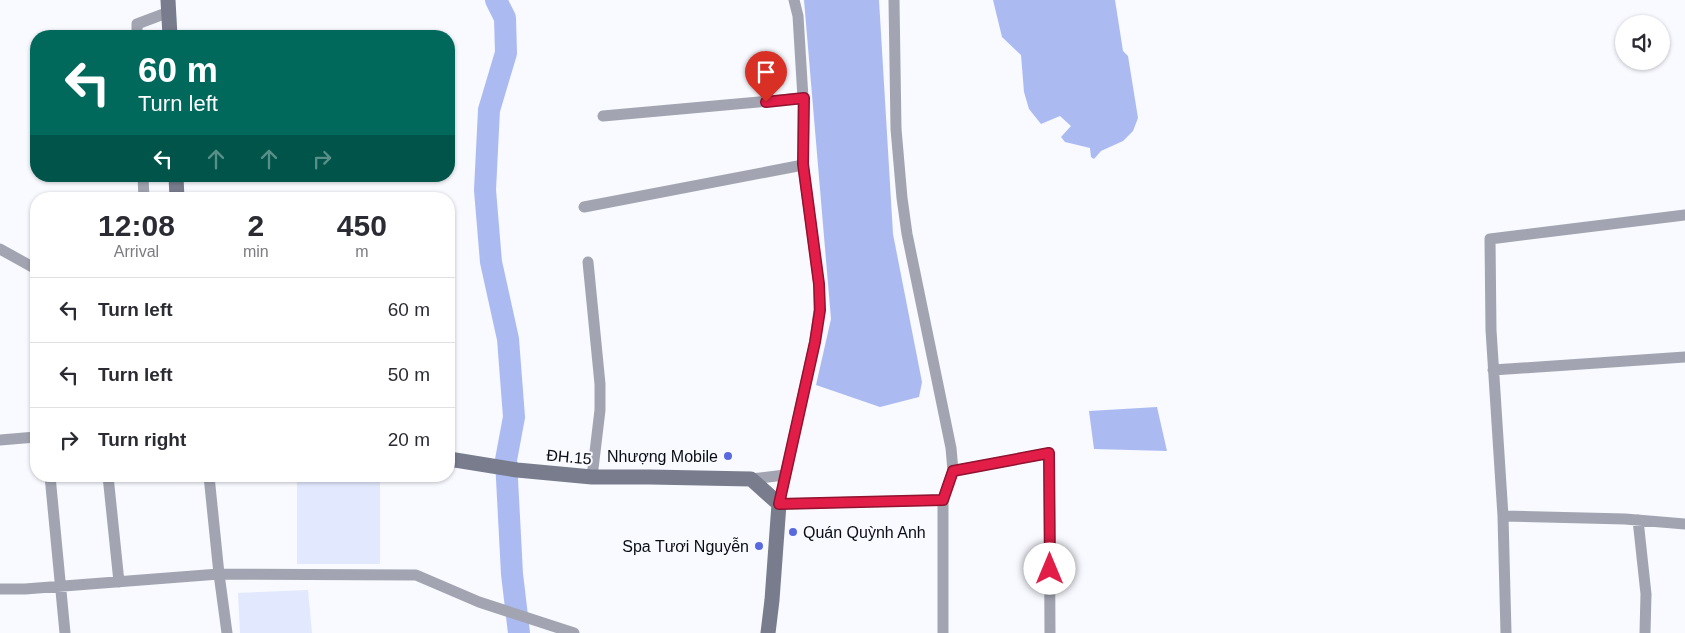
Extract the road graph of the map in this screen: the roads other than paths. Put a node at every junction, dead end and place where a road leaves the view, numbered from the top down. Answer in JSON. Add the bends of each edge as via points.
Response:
{"nodes":[{"id":1,"x":794,"y":0,"type":"edge"},
{"id":2,"x":894,"y":0,"type":"edge"},
{"id":3,"x":169,"y":6,"type":"edge"},
{"id":4,"x":137,"y":30,"type":"edge"},
{"id":5,"x":170,"y":30,"type":"edge"},
{"id":6,"x":804,"y":98,"type":"junction"},
{"id":7,"x":603,"y":116,"type":"dead end"},
{"id":8,"x":803,"y":164,"type":"junction"},
{"id":9,"x":584,"y":207,"type":"dead end"},
{"id":10,"x":1685,"y":215,"type":"edge"},
{"id":11,"x":0,"y":249,"type":"edge"},
{"id":12,"x":588,"y":262,"type":"dead end"},
{"id":13,"x":30,"y":266,"type":"edge"},
{"id":14,"x":1685,"y":357,"type":"edge"},
{"id":15,"x":1493,"y":370,"type":"junction"},
{"id":16,"x":30,"y":438,"type":"edge"},
{"id":17,"x":0,"y":440,"type":"edge"},
{"id":18,"x":455,"y":460,"type":"edge"},
{"id":19,"x":953,"y":471,"type":"junction"},
{"id":20,"x":785,"y":475,"type":"junction"},
{"id":21,"x":592,"y":477,"type":"junction"},
{"id":22,"x":751,"y":479,"type":"junction"},
{"id":23,"x":51,"y":482,"type":"edge"},
{"id":24,"x":109,"y":482,"type":"edge"},
{"id":25,"x":210,"y":482,"type":"edge"},
{"id":26,"x":943,"y":500,"type":"junction"},
{"id":27,"x":779,"y":504,"type":"junction"},
{"id":28,"x":1503,"y":516,"type":"junction"},
{"id":29,"x":1638,"y":520,"type":"junction"},
{"id":30,"x":1685,"y":524,"type":"edge"},
{"id":31,"x":219,"y":574,"type":"junction"},
{"id":32,"x":119,"y":582,"type":"junction"},
{"id":33,"x":62,"y":586,"type":"junction"},
{"id":34,"x":0,"y":589,"type":"edge"},
{"id":35,"x":65,"y":633,"type":"edge"},
{"id":36,"x":227,"y":633,"type":"edge"},
{"id":37,"x":574,"y":633,"type":"edge"},
{"id":38,"x":768,"y":633,"type":"edge"},
{"id":39,"x":943,"y":633,"type":"edge"},
{"id":40,"x":1050,"y":633,"type":"edge"},
{"id":41,"x":1506,"y":633,"type":"edge"},
{"id":42,"x":1645,"y":633,"type":"edge"}],
"edges":[{"from":1,"to":6,"type":"street"},
{"from":2,"to":19,"type":"street","via":[[896,129],[902,198],[948,429]]},
{"from":3,"to":4,"type":"street","via":[[137,24]]},
{"from":3,"to":5,"type":"main road"},
{"from":6,"to":7,"type":"street"},
{"from":6,"to":8,"type":"street"},
{"from":8,"to":9,"type":"street"},
{"from":8,"to":20,"type":"street","via":[[820,310]]},
{"from":10,"to":15,"type":"street","via":[[1490,239]]},
{"from":11,"to":13,"type":"street"},
{"from":12,"to":21,"type":"street","via":[[600,384]]},
{"from":14,"to":15,"type":"street"},
{"from":15,"to":28,"type":"street"},
{"from":16,"to":17,"type":"street"},
{"from":18,"to":21,"type":"main road","name":"ĐH.15","number":"ĐH.15"},
{"from":19,"to":26,"type":"street"},
{"from":19,"to":40,"type":"street","via":[[1049,453]]},
{"from":20,"to":22,"type":"street"},
{"from":20,"to":27,"type":"street"},
{"from":21,"to":22,"type":"main road","name":"ĐH.15","number":"ĐH.15"},
{"from":22,"to":27,"type":"main road"},
{"from":23,"to":33,"type":"street"},
{"from":24,"to":32,"type":"street"},
{"from":25,"to":31,"type":"street"},
{"from":26,"to":27,"type":"street"},
{"from":26,"to":39,"type":"street"},
{"from":27,"to":38,"type":"main road"},
{"from":28,"to":29,"type":"street"},
{"from":28,"to":41,"type":"street"},
{"from":29,"to":30,"type":"street"},
{"from":29,"to":42,"type":"street","via":[[1646,594]]},
{"from":31,"to":32,"type":"street"},
{"from":31,"to":36,"type":"street"},
{"from":31,"to":37,"type":"street","via":[[416,575],[479,602]]},
{"from":32,"to":33,"type":"street"},
{"from":33,"to":34,"type":"street"},
{"from":33,"to":35,"type":"street"}]}
